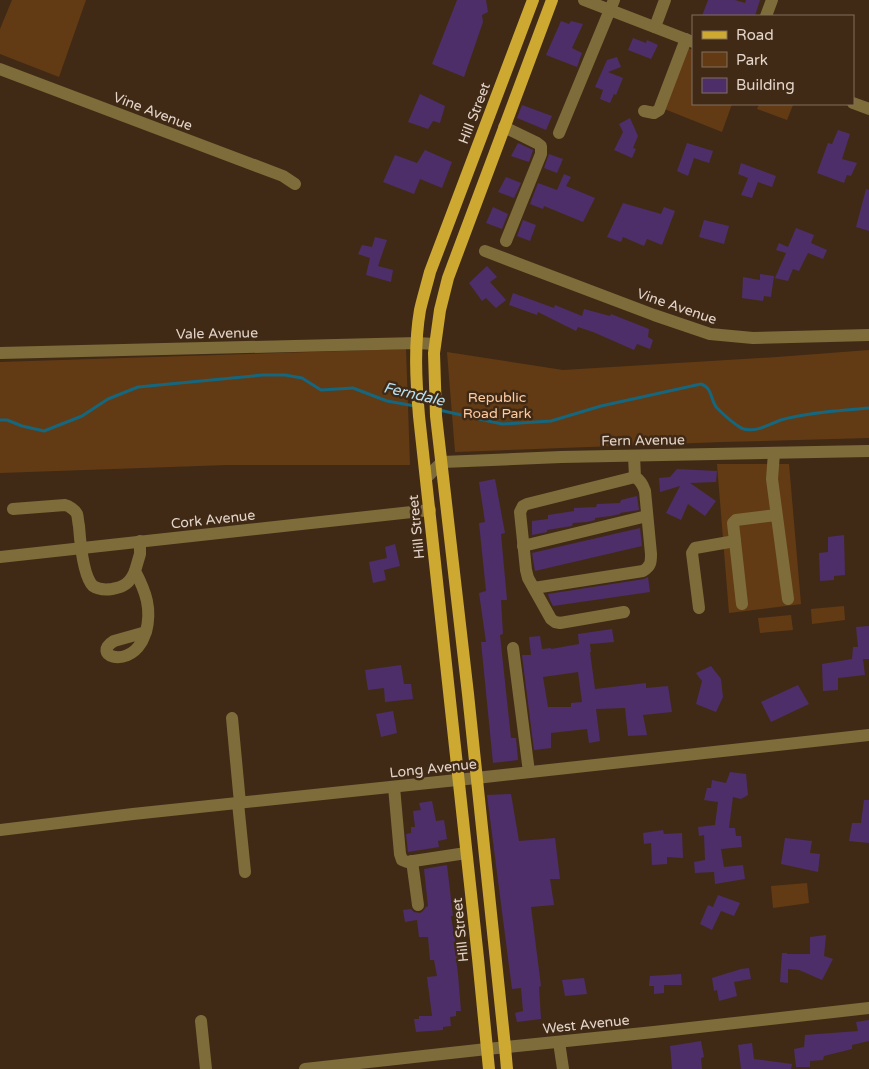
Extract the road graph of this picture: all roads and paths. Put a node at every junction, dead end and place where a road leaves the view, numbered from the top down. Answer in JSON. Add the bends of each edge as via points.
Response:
{"nodes":[{"id":1,"x":534,"y":0,"type":"edge"},
{"id":2,"x":552,"y":0,"type":"edge"},
{"id":3,"x":584,"y":0,"type":"edge"},
{"id":4,"x":665,"y":0,"type":"edge"},
{"id":5,"x":772,"y":0,"type":"edge"},
{"id":6,"x":612,"y":5,"type":"edge"},
{"id":7,"x":766,"y":15,"type":"edge"},
{"id":8,"x":655,"y":27,"type":"junction"},
{"id":9,"x":689,"y":40,"type":"edge"},
{"id":10,"x":0,"y":69,"type":"edge"},
{"id":11,"x":854,"y":103,"type":"edge"},
{"id":12,"x":869,"y":109,"type":"edge"},
{"id":13,"x":644,"y":111,"type":"dead end"},
{"id":14,"x":504,"y":127,"type":"junction"},
{"id":15,"x":559,"y":133,"type":"dead end"},
{"id":16,"x":294,"y":184,"type":"dead end"},
{"id":17,"x":506,"y":241,"type":"dead end"},
{"id":18,"x":485,"y":252,"type":"dead end"},
{"id":19,"x":869,"y":336,"type":"edge"},
{"id":20,"x":416,"y":343,"type":"junction"},
{"id":21,"x":435,"y":344,"type":"junction"},
{"id":22,"x":0,"y":354,"type":"edge"},
{"id":23,"x":869,"y":450,"type":"edge"},
{"id":24,"x":774,"y":453,"type":"junction"},
{"id":25,"x":634,"y":456,"type":"junction"},
{"id":26,"x":442,"y":462,"type":"junction"},
{"id":27,"x":635,"y":476,"type":"junction"},
{"id":28,"x":426,"y":478,"type":"junction"},
{"id":29,"x":13,"y":509,"type":"dead end"},
{"id":30,"x":430,"y":510,"type":"junction"},
{"id":31,"x":776,"y":514,"type":"junction"},
{"id":32,"x":647,"y":516,"type":"junction"},
{"id":33,"x":735,"y":541,"type":"junction"},
{"id":34,"x":140,"y":542,"type":"junction"},
{"id":35,"x":81,"y":544,"type":"junction"},
{"id":36,"x":523,"y":546,"type":"junction"},
{"id":37,"x":0,"y":557,"type":"edge"},
{"id":38,"x":135,"y":571,"type":"junction"},
{"id":39,"x":534,"y":588,"type":"junction"},
{"id":40,"x":788,"y":599,"type":"dead end"},
{"id":41,"x":742,"y":604,"type":"dead end"},
{"id":42,"x":699,"y":608,"type":"dead end"},
{"id":43,"x":624,"y":612,"type":"dead end"},
{"id":44,"x":146,"y":632,"type":"dead end"},
{"id":45,"x":513,"y":648,"type":"dead end"},
{"id":46,"x":232,"y":718,"type":"dead end"},
{"id":47,"x":869,"y":735,"type":"edge"},
{"id":48,"x":529,"y":772,"type":"junction"},
{"id":49,"x":476,"y":778,"type":"junction"},
{"id":50,"x":458,"y":780,"type":"junction"},
{"id":51,"x":394,"y":787,"type":"junction"},
{"id":52,"x":239,"y":803,"type":"junction"},
{"id":53,"x":0,"y":830,"type":"edge"},
{"id":54,"x":466,"y":853,"type":"junction"},
{"id":55,"x":412,"y":861,"type":"junction"},
{"id":56,"x":245,"y":872,"type":"dead end"},
{"id":57,"x":418,"y":905,"type":"dead end"},
{"id":58,"x":869,"y":1008,"type":"edge"},
{"id":59,"x":201,"y":1021,"type":"dead end"},
{"id":60,"x":559,"y":1042,"type":"junction"},
{"id":61,"x":505,"y":1047,"type":"junction"},
{"id":62,"x":487,"y":1049,"type":"junction"},
{"id":63,"x":206,"y":1069,"type":"edge"},
{"id":64,"x":305,"y":1069,"type":"edge"},
{"id":65,"x":489,"y":1069,"type":"edge"},
{"id":66,"x":507,"y":1069,"type":"edge"},
{"id":67,"x":563,"y":1069,"type":"edge"}],
"edges":[{"from":1,"to":20,"type":"main road","name":"Hill Street","via":[[430,272]]},
{"from":2,"to":14,"type":"main road"},
{"from":3,"to":6,"type":"street"},
{"from":4,"to":8,"type":"street"},
{"from":5,"to":7,"type":"street"},
{"from":6,"to":8,"type":"street"},
{"from":6,"to":15,"type":"street"},
{"from":8,"to":9,"type":"street"},
{"from":9,"to":13,"type":"street","via":[[659,110],[654,113]]},
{"from":10,"to":16,"type":"street","name":"Vine Avenue","via":[[283,176]]},
{"from":11,"to":12,"type":"street"},
{"from":14,"to":17,"type":"street","via":[[541,146],[541,154]]},
{"from":14,"to":21,"type":"main road","via":[[448,278]]},
{"from":18,"to":19,"type":"street","name":"Vine Avenue","via":[[710,334],[753,338]]},
{"from":20,"to":21,"type":"street","name":"Vale Avenue"},
{"from":20,"to":22,"type":"street","name":"Vale Avenue"},
{"from":20,"to":28,"type":"main road","name":"Hill Street","via":[[416,386]]},
{"from":21,"to":26,"type":"main road","via":[[434,385]]},
{"from":23,"to":24,"type":"street","name":"Fern Avenue"},
{"from":24,"to":25,"type":"street","name":"Fern Avenue"},
{"from":24,"to":31,"type":"street","via":[[772,479]]},
{"from":25,"to":26,"type":"street","name":"Fern Avenue"},
{"from":25,"to":27,"type":"street"},
{"from":26,"to":28,"type":"street"},
{"from":26,"to":49,"type":"main road"},
{"from":27,"to":32,"type":"street","via":[[645,491]]},
{"from":27,"to":36,"type":"street","via":[[523,506],[520,512]]},
{"from":28,"to":30,"type":"main road","name":"Hill Street"},
{"from":29,"to":35,"type":"street","via":[[69,506],[77,514]]},
{"from":30,"to":34,"type":"street","name":"Cork Avenue"},
{"from":30,"to":50,"type":"main road","name":"Hill Street"},
{"from":31,"to":33,"type":"street","via":[[734,521]]},
{"from":31,"to":40,"type":"street"},
{"from":32,"to":36,"type":"street"},
{"from":32,"to":39,"type":"street","via":[[651,554],[648,568]]},
{"from":33,"to":41,"type":"street"},
{"from":33,"to":42,"type":"street","via":[[693,550]]},
{"from":34,"to":35,"type":"street","name":"Cork Avenue"},
{"from":34,"to":38,"type":"street"},
{"from":35,"to":37,"type":"street","name":"Cork Avenue"},
{"from":35,"to":38,"type":"street","via":[[86,570],[98,589],[120,588],[132,579]]},
{"from":36,"to":39,"type":"street","via":[[526,570]]},
{"from":38,"to":44,"type":"street","via":[[149,609]]},
{"from":39,"to":43,"type":"street","via":[[551,618],[560,624]]},
{"from":45,"to":48,"type":"street"},
{"from":46,"to":52,"type":"street"},
{"from":47,"to":48,"type":"street","name":"Long Avenue"},
{"from":48,"to":49,"type":"street","name":"Long Avenue"},
{"from":49,"to":50,"type":"street","name":"Long Avenue"},
{"from":49,"to":61,"type":"main road"},
{"from":50,"to":51,"type":"street","name":"Long Avenue"},
{"from":50,"to":54,"type":"main road","name":"Hill Street"},
{"from":51,"to":52,"type":"street","name":"Long Avenue"},
{"from":51,"to":55,"type":"street","via":[[400,854],[402,860]]},
{"from":52,"to":53,"type":"street","name":"Long Avenue"},
{"from":52,"to":56,"type":"street"},
{"from":54,"to":55,"type":"street"},
{"from":54,"to":62,"type":"main road","name":"Hill Street"},
{"from":55,"to":57,"type":"street"},
{"from":58,"to":60,"type":"street","name":"West Avenue"},
{"from":59,"to":63,"type":"street"},
{"from":60,"to":61,"type":"street","name":"West Avenue"},
{"from":60,"to":67,"type":"street"},
{"from":61,"to":62,"type":"street","name":"West Avenue"},
{"from":61,"to":66,"type":"main road"},
{"from":62,"to":64,"type":"street","name":"West Avenue"},
{"from":62,"to":65,"type":"main road","name":"Hill Street"}]}
